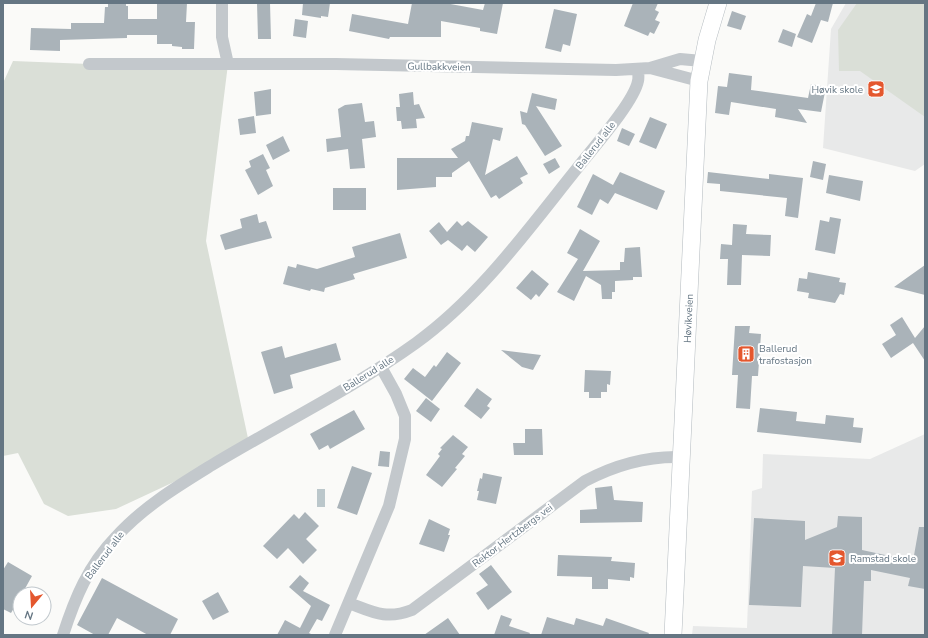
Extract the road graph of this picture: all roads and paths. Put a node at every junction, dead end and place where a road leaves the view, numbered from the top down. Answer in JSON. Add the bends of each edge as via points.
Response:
{"nodes":[{"id":1,"x":222,"y":3,"type":"edge"},
{"id":2,"x":718,"y":3,"type":"edge"},
{"id":3,"x":702,"y":61,"type":"junction"},
{"id":4,"x":88,"y":64,"type":"dead end"},
{"id":5,"x":228,"y":64,"type":"junction"},
{"id":6,"x":644,"y":68,"type":"junction"},
{"id":7,"x":699,"y":81,"type":"junction"},
{"id":8,"x":381,"y":367,"type":"junction"},
{"id":9,"x":681,"y":457,"type":"junction"},
{"id":10,"x":349,"y":603,"type":"junction"},
{"id":11,"x":63,"y":635,"type":"edge"},
{"id":12,"x":335,"y":635,"type":"edge"},
{"id":13,"x":673,"y":635,"type":"edge"}],
"edges":[{"from":1,"to":5,"type":"street","via":[[222,37]]},
{"from":2,"to":3,"type":"main road","name":"Høvikveien"},
{"from":3,"to":6,"type":"street","name":"Gullbakkveien","via":[[680,59]]},
{"from":3,"to":7,"type":"main road","name":"Høvikveien"},
{"from":4,"to":5,"type":"street","name":"Gullbakkveien"},
{"from":5,"to":6,"type":"street","name":"Gullbakkveien","via":[[616,70]]},
{"from":6,"to":7,"type":"street","name":"Gullbakkveien"},
{"from":6,"to":8,"type":"street","name":"Ballerud alle","via":[[629,101],[484,282],[445,320]]},
{"from":7,"to":9,"type":"main road","name":"Høvikveien"},
{"from":8,"to":10,"type":"street","via":[[405,416],[405,439],[389,506]]},
{"from":8,"to":11,"type":"street","name":"Ballerud alle","via":[[249,443],[177,487],[145,510],[115,537],[79,588]]},
{"from":9,"to":10,"type":"street","name":"Rektor Hertzbergs vei","via":[[633,461],[606,470],[586,481],[412,610],[398,615],[388,615]]},
{"from":9,"to":13,"type":"main road","name":"Høvikveien"},
{"from":10,"to":12,"type":"street"}]}
